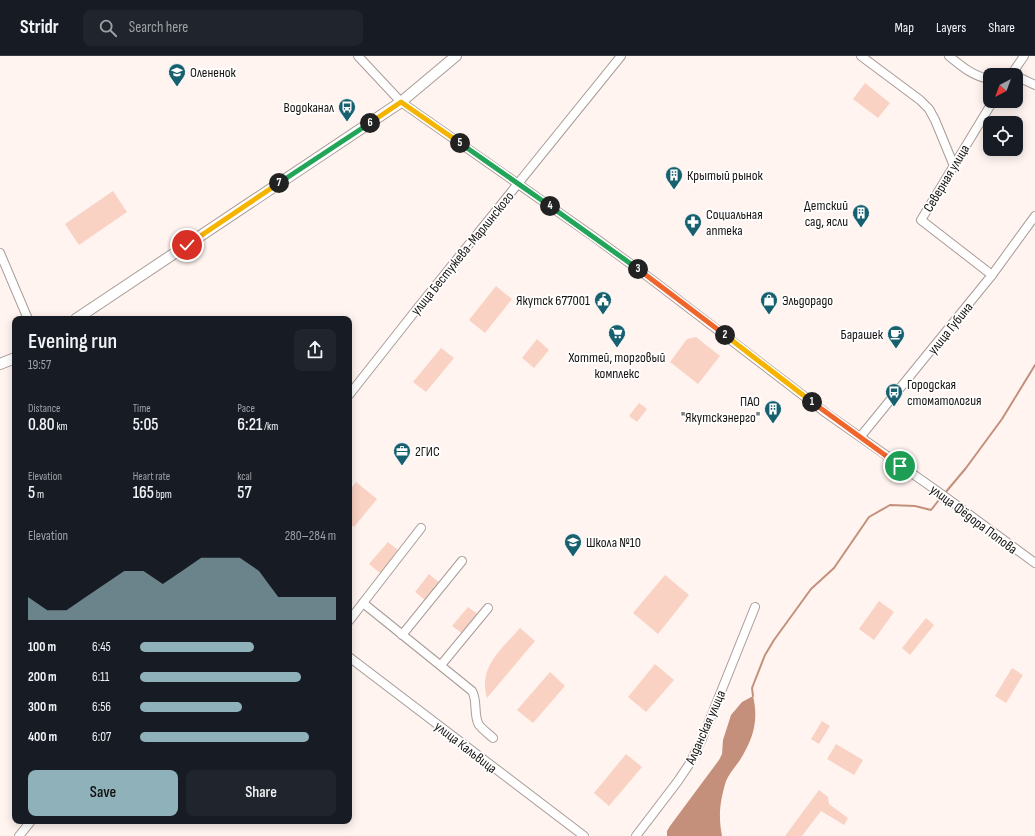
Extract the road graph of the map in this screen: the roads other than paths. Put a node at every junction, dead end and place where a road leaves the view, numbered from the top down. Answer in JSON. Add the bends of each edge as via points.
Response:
{"nodes":[{"id":1,"x":358,"y":56,"type":"edge"},
{"id":2,"x":456,"y":56,"type":"edge"},
{"id":3,"x":621,"y":56,"type":"edge"},
{"id":4,"x":860,"y":56,"type":"edge"},
{"id":5,"x":949,"y":56,"type":"edge"},
{"id":6,"x":1024,"y":56,"type":"edge"},
{"id":7,"x":1016,"y":68,"type":"edge"},
{"id":8,"x":983,"y":78,"type":"edge"},
{"id":9,"x":1023,"y":80,"type":"edge"},
{"id":10,"x":1035,"y":85,"type":"edge"},
{"id":11,"x":401,"y":102,"type":"junction"},
{"id":12,"x":989,"y":108,"type":"edge"},
{"id":13,"x":954,"y":166,"type":"junction"},
{"id":14,"x":519,"y":184,"type":"junction"},
{"id":15,"x":1035,"y":216,"type":"edge"},
{"id":16,"x":0,"y":253,"type":"edge"},
{"id":17,"x":992,"y":275,"type":"junction"},
{"id":18,"x":27,"y":316,"type":"edge"},
{"id":19,"x":80,"y":316,"type":"edge"},
{"id":20,"x":12,"y":359,"type":"edge"},
{"id":21,"x":0,"y":364,"type":"edge"},
{"id":22,"x":352,"y":391,"type":"edge"},
{"id":23,"x":861,"y":436,"type":"junction"},
{"id":24,"x":421,"y":528,"type":"dead end"},
{"id":25,"x":462,"y":561,"type":"dead end"},
{"id":26,"x":1035,"y":563,"type":"edge"},
{"id":27,"x":363,"y":603,"type":"junction"},
{"id":28,"x":755,"y":607,"type":"dead end"},
{"id":29,"x":488,"y":608,"type":"dead end"},
{"id":30,"x":352,"y":617,"type":"edge"},
{"id":31,"x":402,"y":635,"type":"junction"},
{"id":32,"x":352,"y":659,"type":"edge"},
{"id":33,"x":441,"y":665,"type":"junction"},
{"id":34,"x":493,"y":738,"type":"dead end"},
{"id":35,"x":29,"y":824,"type":"edge"},
{"id":36,"x":19,"y":836,"type":"edge"},
{"id":37,"x":584,"y":836,"type":"edge"},
{"id":38,"x":636,"y":836,"type":"edge"}],
"edges":[{"from":1,"to":11,"type":"street","name":"улица Фёдора Попова"},
{"from":2,"to":11,"type":"main road"},
{"from":3,"to":14,"type":"street","name":"улица Бестужева-Марлинского"},
{"from":4,"to":13,"type":"street","via":[[929,109]]},
{"from":5,"to":8,"type":"street","via":[[968,71]]},
{"from":6,"to":7,"type":"street"},
{"from":9,"to":10,"type":"street"},
{"from":11,"to":14,"type":"street","name":"улица Фёдора Попова"},
{"from":11,"to":19,"type":"main road"},
{"from":12,"to":13,"type":"street","name":"Северная улица"},
{"from":13,"to":17,"type":"street","name":"Северная улица","via":[[921,220]]},
{"from":14,"to":22,"type":"street","name":"улица Бестужева-Марлинского"},
{"from":14,"to":23,"type":"street","name":"улица Фёдора Попова","via":[[626,260]]},
{"from":15,"to":17,"type":"street","name":"улица Губина"},
{"from":16,"to":18,"type":"street"},
{"from":17,"to":23,"type":"street","name":"улица Губина"},
{"from":20,"to":21,"type":"main road"},
{"from":23,"to":26,"type":"street","name":"улица Фёдора Попова"},
{"from":24,"to":27,"type":"street"},
{"from":25,"to":31,"type":"street"},
{"from":27,"to":30,"type":"street"},
{"from":27,"to":31,"type":"street"},
{"from":28,"to":38,"type":"street","name":"Алданская улица","via":[[693,758]]},
{"from":29,"to":33,"type":"street"},
{"from":31,"to":33,"type":"street"},
{"from":32,"to":37,"type":"street","name":"улица Кальвица"},
{"from":33,"to":34,"type":"street","via":[[472,691],[478,722]]},
{"from":35,"to":36,"type":"street"}]}
